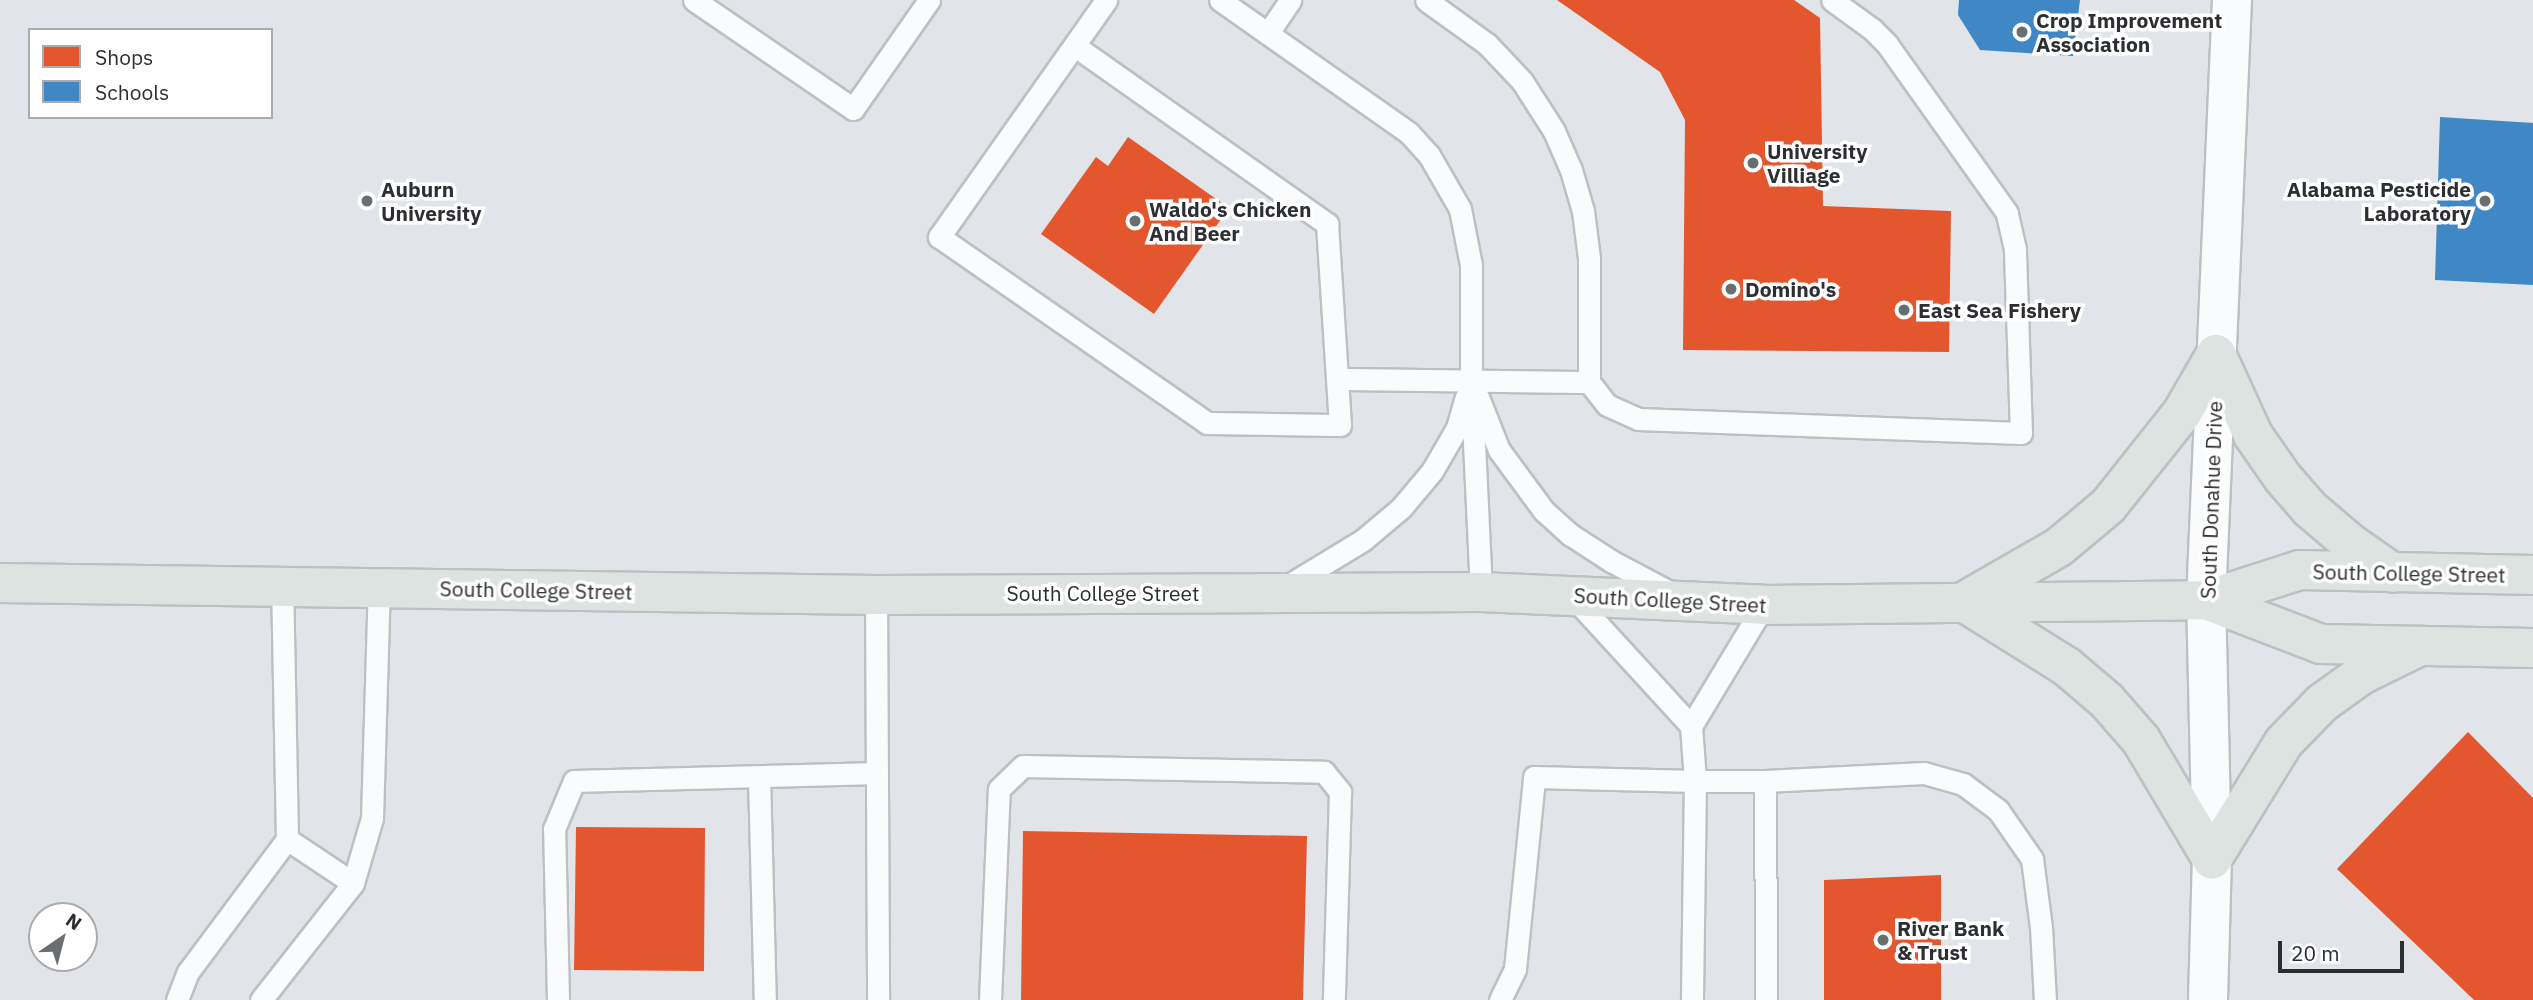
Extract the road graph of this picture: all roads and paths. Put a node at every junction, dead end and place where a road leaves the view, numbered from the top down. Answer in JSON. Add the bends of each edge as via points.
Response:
{"nodes":[{"id":1,"x":694,"y":0,"type":"edge"},
{"id":2,"x":929,"y":0,"type":"edge"},
{"id":3,"x":1106,"y":0,"type":"edge"},
{"id":4,"x":1220,"y":0,"type":"edge"},
{"id":5,"x":1290,"y":0,"type":"edge"},
{"id":6,"x":1426,"y":0,"type":"edge"},
{"id":7,"x":1832,"y":0,"type":"edge"},
{"id":8,"x":2232,"y":0,"type":"edge"},
{"id":9,"x":1268,"y":33,"type":"junction"},
{"id":10,"x":1075,"y":46,"type":"junction"},
{"id":11,"x":2216,"y":354,"type":"junction"},
{"id":12,"x":1337,"y":379,"type":"junction"},
{"id":13,"x":1471,"y":379,"type":"junction"},
{"id":14,"x":1589,"y":382,"type":"junction"},
{"id":15,"x":2393,"y":573,"type":"junction"},
{"id":16,"x":2533,"y":575,"type":"edge"},
{"id":17,"x":0,"y":583,"type":"edge"},
{"id":18,"x":282,"y":585,"type":"junction"},
{"id":19,"x":379,"y":587,"type":"junction"},
{"id":20,"x":1278,"y":592,"type":"junction"},
{"id":21,"x":1481,"y":592,"type":"junction"},
{"id":22,"x":876,"y":594,"type":"junction"},
{"id":23,"x":1571,"y":595,"type":"junction"},
{"id":24,"x":1684,"y":600,"type":"junction"},
{"id":25,"x":2206,"y":600,"type":"junction"},
{"id":26,"x":1964,"y":602,"type":"junction"},
{"id":27,"x":1764,"y":606,"type":"junction"},
{"id":28,"x":2420,"y":646,"type":"junction"},
{"id":29,"x":2533,"y":648,"type":"edge"},
{"id":30,"x":1691,"y":726,"type":"junction"},
{"id":31,"x":877,"y":773,"type":"junction"},
{"id":32,"x":759,"y":777,"type":"junction"},
{"id":33,"x":1695,"y":781,"type":"junction"},
{"id":34,"x":1765,"y":781,"type":"junction"},
{"id":35,"x":288,"y":839,"type":"junction"},
{"id":36,"x":2212,"y":859,"type":"junction"},
{"id":37,"x":353,"y":883,"type":"junction"},
{"id":38,"x":177,"y":1000,"type":"edge"},
{"id":39,"x":261,"y":1000,"type":"edge"},
{"id":40,"x":558,"y":1000,"type":"edge"},
{"id":41,"x":765,"y":1000,"type":"edge"},
{"id":42,"x":878,"y":1000,"type":"edge"},
{"id":43,"x":990,"y":1000,"type":"edge"},
{"id":44,"x":1334,"y":1000,"type":"edge"},
{"id":45,"x":1500,"y":1000,"type":"edge"},
{"id":46,"x":1692,"y":1000,"type":"edge"},
{"id":47,"x":1766,"y":1000,"type":"edge"},
{"id":48,"x":2045,"y":1000,"type":"edge"},
{"id":49,"x":2208,"y":1000,"type":"edge"}],
"edges":[{"from":1,"to":2,"type":"lane","via":[[853,109]]},
{"from":3,"to":10,"type":"lane"},
{"from":4,"to":9,"type":"lane"},
{"from":5,"to":9,"type":"lane"},
{"from":6,"to":14,"type":"lane","via":[[1488,44],[1522,81],[1554,131],[1571,170],[1583,211],[1589,258]]},
{"from":7,"to":14,"type":"lane","via":[[1887,44],[2007,213],[2015,249],[2021,433],[1638,419],[1607,405]]},
{"from":8,"to":11,"type":"street","name":"South Donahue Drive"},
{"from":9,"to":13,"type":"lane","via":[[1409,133],[1450,186],[1467,233],[1471,265]]},
{"from":10,"to":12,"type":"lane","via":[[1327,224]]},
{"from":10,"to":12,"type":"lane","via":[[939,237],[1207,423],[1340,425]]},
{"from":11,"to":15,"type":"main road","via":[[2253,435],[2283,478],[2310,509]]},
{"from":11,"to":25,"type":"street","name":"South Donahue Drive"},
{"from":11,"to":26,"type":"main road","via":[[2182,413],[2108,506],[2059,547]]},
{"from":12,"to":13,"type":"lane"},
{"from":13,"to":14,"type":"lane"},
{"from":13,"to":20,"type":"lane","via":[[1457,428],[1432,471],[1401,508],[1363,540]]},
{"from":13,"to":21,"type":"lane"},
{"from":13,"to":24,"type":"lane","via":[[1499,450],[1545,511],[1611,561]]},
{"from":15,"to":16,"type":"main road","name":"South College Street"},
{"from":15,"to":25,"type":"main road","name":"South College Street","via":[[2300,570]]},
{"from":17,"to":18,"type":"main road","name":"South College Street"},
{"from":18,"to":19,"type":"main road","name":"South College Street"},
{"from":18,"to":35,"type":"lane"},
{"from":19,"to":22,"type":"main road","name":"South College Street"},
{"from":19,"to":37,"type":"lane","via":[[372,818]]},
{"from":20,"to":21,"type":"main road","name":"South College Street"},
{"from":20,"to":22,"type":"main road","name":"South College Street"},
{"from":21,"to":23,"type":"main road","name":"South College Street"},
{"from":22,"to":31,"type":"lane"},
{"from":23,"to":24,"type":"main road","name":"South College Street"},
{"from":23,"to":30,"type":"lane"},
{"from":24,"to":27,"type":"main road","name":"South College Street"},
{"from":25,"to":26,"type":"main road","name":"South College Street"},
{"from":25,"to":28,"type":"main road","name":"South College Street","via":[[2321,644]]},
{"from":25,"to":36,"type":"street","name":"South Donahue Drive"},
{"from":26,"to":27,"type":"main road","name":"South College Street"},
{"from":26,"to":36,"type":"main road","via":[[2055,658],[2107,701],[2141,740]]},
{"from":27,"to":30,"type":"lane"},
{"from":28,"to":29,"type":"main road","name":"South College Street"},
{"from":28,"to":36,"type":"main road","via":[[2361,675],[2322,703],[2284,742]]},
{"from":30,"to":33,"type":"lane"},
{"from":31,"to":32,"type":"lane"},
{"from":31,"to":42,"type":"lane"},
{"from":32,"to":40,"type":"lane","via":[[573,781],[554,829]]},
{"from":32,"to":41,"type":"lane"},
{"from":33,"to":34,"type":"lane"},
{"from":33,"to":45,"type":"lane","via":[[1534,777],[1516,969]]},
{"from":33,"to":46,"type":"lane"},
{"from":34,"to":47,"type":"lane"},
{"from":34,"to":48,"type":"lane","via":[[1924,773],[1963,784],[1998,810],[2032,859]]},
{"from":35,"to":37,"type":"lane"},
{"from":35,"to":38,"type":"lane","via":[[187,972]]},
{"from":36,"to":49,"type":"street","name":"South Donahue Drive"},
{"from":37,"to":39,"type":"lane"},
{"from":43,"to":44,"type":"lane","via":[[999,789],[1023,766],[1324,772],[1340,792]]}]}
